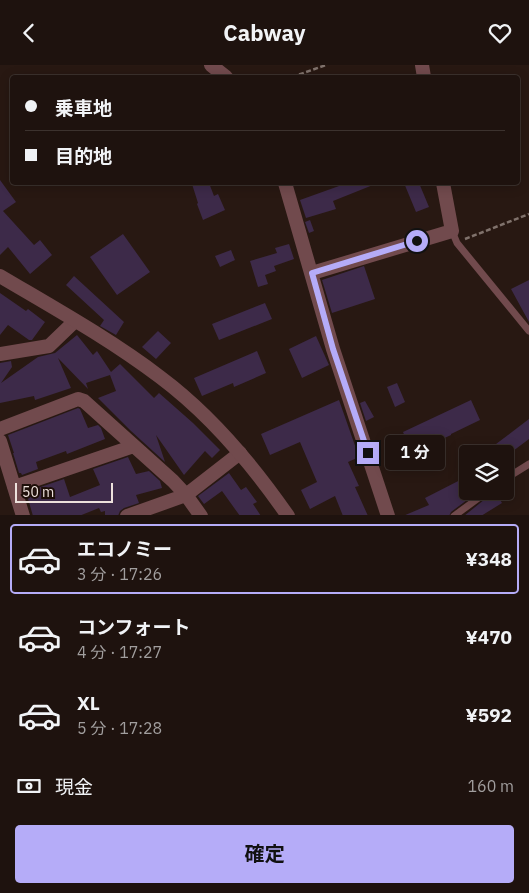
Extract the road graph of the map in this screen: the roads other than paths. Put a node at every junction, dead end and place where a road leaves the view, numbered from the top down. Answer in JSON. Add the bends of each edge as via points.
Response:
{"nodes":[{"id":1,"x":211,"y":65,"type":"edge"},
{"id":2,"x":224,"y":75,"type":"edge"},
{"id":3,"x":286,"y":185,"type":"edge"},
{"id":4,"x":443,"y":185,"type":"edge"},
{"id":5,"x":454,"y":237,"type":"junction"},
{"id":6,"x":312,"y":273,"type":"junction"},
{"id":7,"x":0,"y":276,"type":"edge"},
{"id":8,"x":75,"y":321,"type":"junction"},
{"id":9,"x":529,"y":331,"type":"edge"},
{"id":10,"x":0,"y":354,"type":"edge"},
{"id":11,"x":0,"y":429,"type":"edge"},
{"id":12,"x":0,"y":441,"type":"edge"},
{"id":13,"x":134,"y":446,"type":"junction"},
{"id":14,"x":240,"y":453,"type":"junction"},
{"id":15,"x":529,"y":464,"type":"edge"},
{"id":16,"x":514,"y":473,"type":"edge"},
{"id":17,"x":14,"y":487,"type":"junction"},
{"id":18,"x":186,"y":495,"type":"junction"},
{"id":19,"x":475,"y":500,"type":"edge"},
{"id":20,"x":23,"y":515,"type":"edge"},
{"id":21,"x":127,"y":515,"type":"edge"},
{"id":22,"x":201,"y":515,"type":"edge"},
{"id":23,"x":288,"y":515,"type":"edge"},
{"id":24,"x":388,"y":515,"type":"edge"},
{"id":25,"x":454,"y":515,"type":"edge"}],
"edges":[{"from":1,"to":2,"type":"street"},
{"from":3,"to":6,"type":"street"},
{"from":4,"to":5,"type":"street"},
{"from":5,"to":6,"type":"street"},
{"from":5,"to":9,"type":"lane"},
{"from":6,"to":24,"type":"street","via":[[333,349]]},
{"from":7,"to":8,"type":"street"},
{"from":8,"to":10,"type":"street","via":[[49,346]]},
{"from":8,"to":14,"type":"street","via":[[161,377],[192,403]]},
{"from":11,"to":13,"type":"street","via":[[78,399]]},
{"from":12,"to":17,"type":"street"},
{"from":13,"to":17,"type":"street"},
{"from":13,"to":18,"type":"street"},
{"from":14,"to":18,"type":"street"},
{"from":14,"to":23,"type":"street"},
{"from":15,"to":16,"type":"lane"},
{"from":17,"to":20,"type":"street"},
{"from":18,"to":21,"type":"street"},
{"from":18,"to":22,"type":"street"},
{"from":19,"to":25,"type":"lane"}]}
